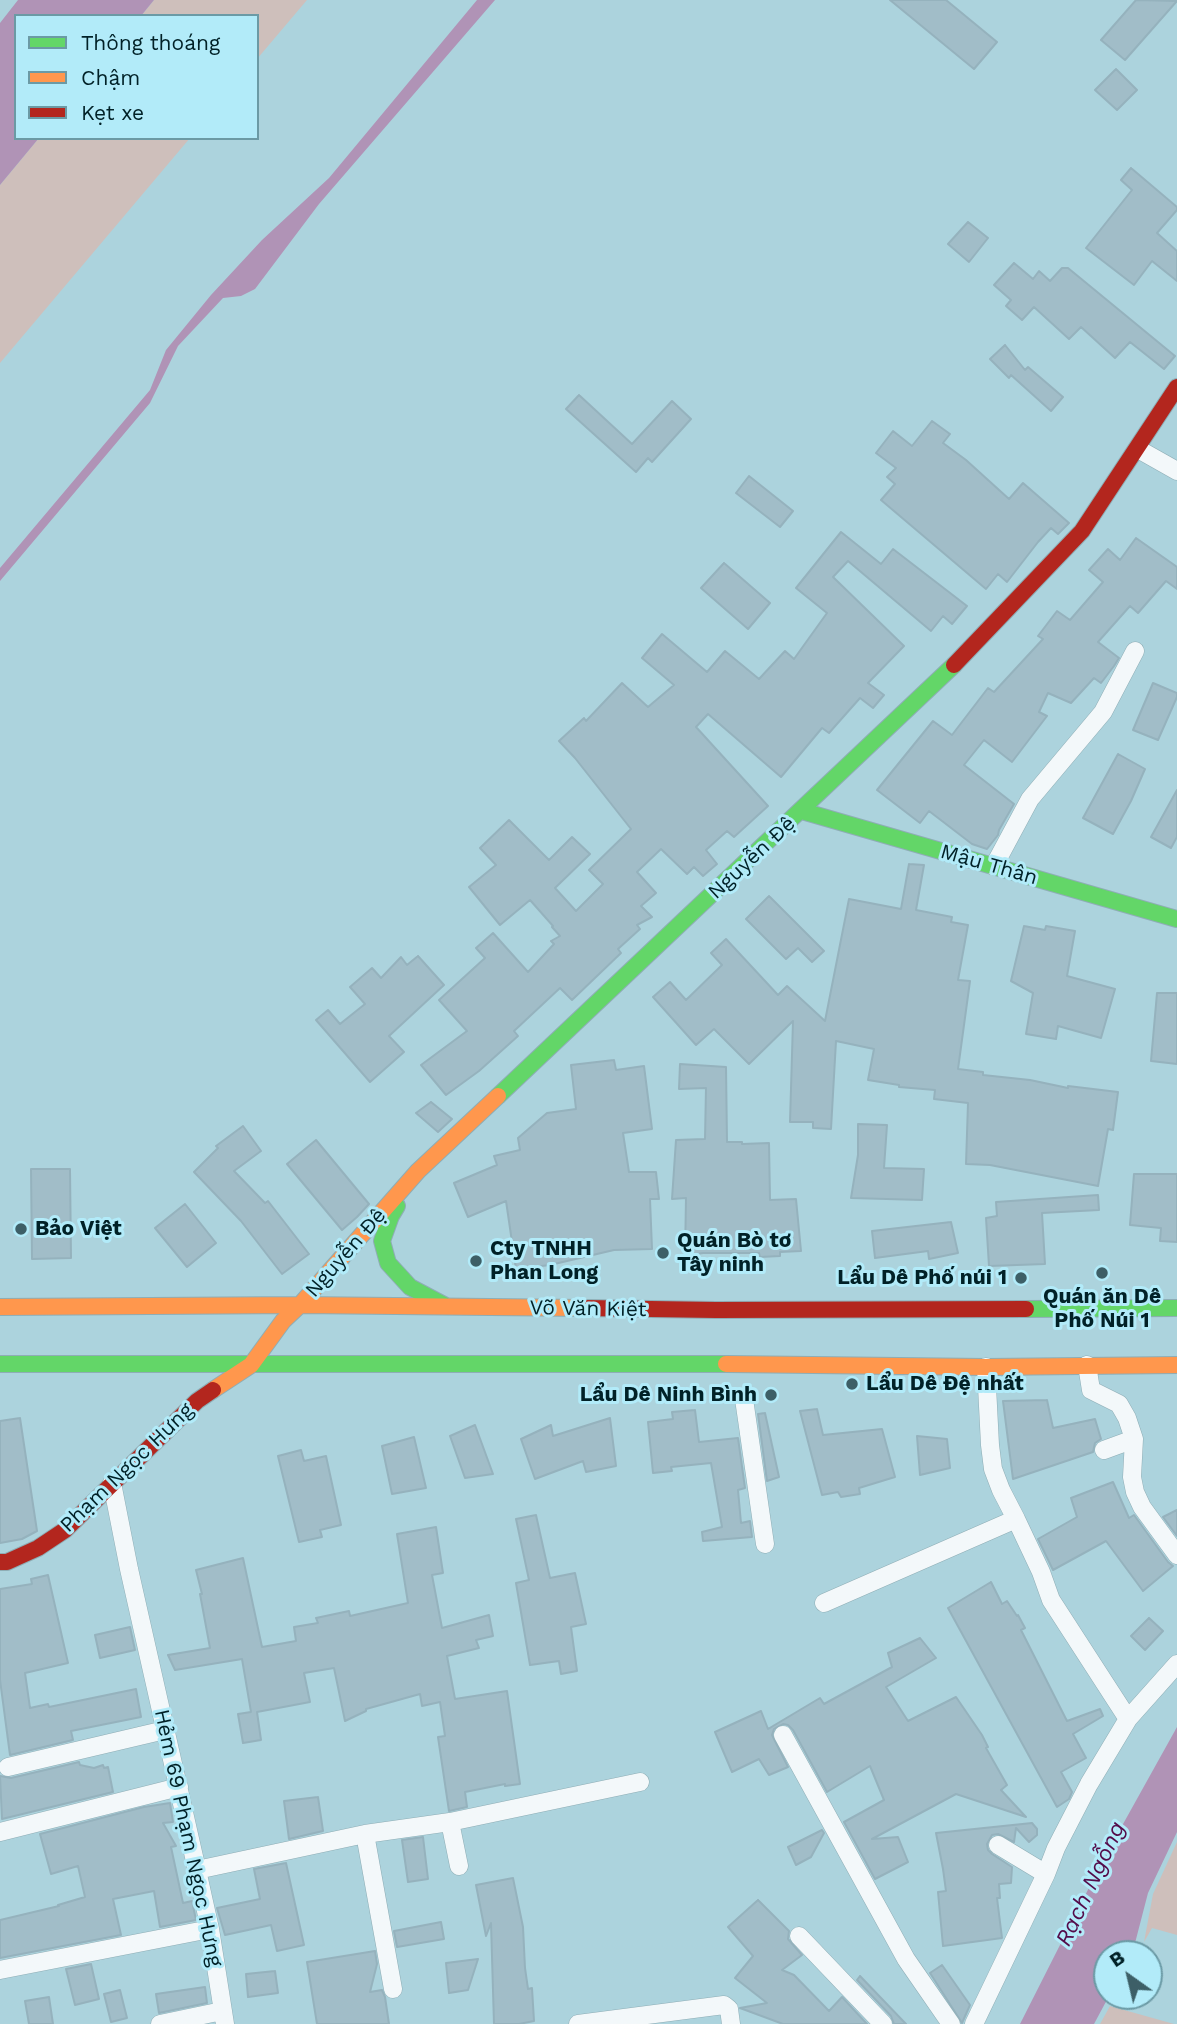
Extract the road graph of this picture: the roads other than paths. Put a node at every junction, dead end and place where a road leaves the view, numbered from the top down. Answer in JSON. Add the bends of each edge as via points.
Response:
{"nodes":[{"id":1,"x":1177,"y":387,"type":"edge"},
{"id":2,"x":1138,"y":449,"type":"junction"},
{"id":3,"x":1177,"y":471,"type":"edge"},
{"id":4,"x":1135,"y":651,"type":"dead end"},
{"id":5,"x":802,"y":811,"type":"junction"},
{"id":6,"x":994,"y":866,"type":"junction"},
{"id":7,"x":1177,"y":919,"type":"edge"},
{"id":8,"x":418,"y":1171,"type":"junction"},
{"id":9,"x":300,"y":1305,"type":"junction"},
{"id":10,"x":0,"y":1307,"type":"edge"},
{"id":11,"x":447,"y":1307,"type":"junction"},
{"id":12,"x":1177,"y":1308,"type":"edge"},
{"id":13,"x":0,"y":1364,"type":"edge"},
{"id":14,"x":251,"y":1365,"type":"junction"},
{"id":15,"x":1087,"y":1365,"type":"junction"},
{"id":16,"x":1177,"y":1365,"type":"edge"},
{"id":17,"x":986,"y":1367,"type":"junction"},
{"id":18,"x":744,"y":1399,"type":"dead end"},
{"id":19,"x":1134,"y":1439,"type":"junction"},
{"id":20,"x":1104,"y":1450,"type":"dead end"},
{"id":21,"x":112,"y":1483,"type":"junction"},
{"id":22,"x":1016,"y":1519,"type":"junction"},
{"id":23,"x":765,"y":1544,"type":"dead end"},
{"id":24,"x":1177,"y":1555,"type":"edge"},
{"id":25,"x":0,"y":1562,"type":"edge"},
{"id":26,"x":824,"y":1603,"type":"dead end"},
{"id":27,"x":1177,"y":1664,"type":"edge"},
{"id":28,"x":1128,"y":1719,"type":"junction"},
{"id":29,"x":165,"y":1730,"type":"junction"},
{"id":30,"x":783,"y":1735,"type":"dead end"},
{"id":31,"x":8,"y":1767,"type":"dead end"},
{"id":32,"x":640,"y":1783,"type":"dead end"},
{"id":33,"x":179,"y":1787,"type":"junction"},
{"id":34,"x":450,"y":1822,"type":"junction"},
{"id":35,"x":0,"y":1832,"type":"edge"},
{"id":36,"x":365,"y":1834,"type":"junction"},
{"id":37,"x":998,"y":1845,"type":"dead end"},
{"id":38,"x":459,"y":1866,"type":"dead end"},
{"id":39,"x":198,"y":1870,"type":"junction"},
{"id":40,"x":1046,"y":1874,"type":"junction"},
{"id":41,"x":210,"y":1929,"type":"junction"},
{"id":42,"x":799,"y":1936,"type":"dead end"},
{"id":43,"x":0,"y":1970,"type":"edge"},
{"id":44,"x":393,"y":1989,"type":"dead end"},
{"id":45,"x":224,"y":2017,"type":"edge"},
{"id":46,"x":733,"y":2023,"type":"edge"},
{"id":47,"x":160,"y":2024,"type":"edge"},
{"id":48,"x":578,"y":2024,"type":"edge"},
{"id":49,"x":883,"y":2024,"type":"edge"},
{"id":50,"x":951,"y":2024,"type":"edge"},
{"id":51,"x":974,"y":2024,"type":"edge"}],
"edges":[{"from":1,"to":2,"type":"main road","name":"Nguyễn Đệ"},
{"from":2,"to":3,"type":"street"},
{"from":2,"to":5,"type":"main road","name":"Nguyễn Đệ","via":[[1082,531],[949,671]]},
{"from":4,"to":6,"type":"street","via":[[1103,712],[1030,799]]},
{"from":5,"to":6,"type":"main road","name":"Mậu Thân"},
{"from":5,"to":8,"type":"main road","name":"Nguyễn Đệ"},
{"from":6,"to":7,"type":"main road","name":"Mậu Thân"},
{"from":8,"to":9,"type":"main road","name":"Nguyễn Đệ"},
{"from":8,"to":11,"type":"main road","via":[[382,1241],[388,1263],[410,1287]]},
{"from":9,"to":10,"type":"main road","name":"Võ Văn Kiệt"},
{"from":9,"to":11,"type":"main road","name":"Võ Văn Kiệt"},
{"from":9,"to":14,"type":"main road","name":"Nguyễn Đệ"},
{"from":11,"to":12,"type":"main road","name":"Võ Văn Kiệt"},
{"from":13,"to":14,"type":"main road"},
{"from":14,"to":17,"type":"main road"},
{"from":14,"to":21,"type":"main road","name":"Phạm Ngọc Hưng","via":[[197,1401]]},
{"from":15,"to":16,"type":"main road"},
{"from":15,"to":17,"type":"main road"},
{"from":15,"to":19,"type":"street","via":[[1091,1390],[1119,1404]]},
{"from":17,"to":22,"type":"street","via":[[993,1469]]},
{"from":18,"to":23,"type":"street"},
{"from":19,"to":20,"type":"street"},
{"from":19,"to":24,"type":"street","via":[[1135,1492]]},
{"from":21,"to":25,"type":"main road","name":"Phạm Ngọc Hưng","via":[[65,1530],[38,1548]]},
{"from":21,"to":29,"type":"street","name":"Hẻm 69 Phạm Ngọc Hưng"},
{"from":22,"to":26,"type":"street"},
{"from":22,"to":28,"type":"street","via":[[1051,1600]]},
{"from":27,"to":28,"type":"street"},
{"from":28,"to":40,"type":"street","via":[[1089,1784]]},
{"from":29,"to":31,"type":"street"},
{"from":29,"to":33,"type":"street","name":"Hẻm 69 Phạm Ngọc Hưng"},
{"from":30,"to":50,"type":"street","via":[[906,1959]]},
{"from":32,"to":34,"type":"street"},
{"from":33,"to":35,"type":"street"},
{"from":33,"to":39,"type":"street","name":"Hẻm 69 Phạm Ngọc Hưng"},
{"from":34,"to":36,"type":"street"},
{"from":34,"to":38,"type":"street"},
{"from":36,"to":39,"type":"street"},
{"from":36,"to":44,"type":"street"},
{"from":37,"to":40,"type":"street"},
{"from":39,"to":41,"type":"street","name":"Hẻm 69 Phạm Ngọc Hưng"},
{"from":40,"to":51,"type":"street"},
{"from":41,"to":43,"type":"street"},
{"from":41,"to":45,"type":"street","name":"Hẻm 69 Phạm Ngọc Hưng"},
{"from":42,"to":49,"type":"street"},
{"from":45,"to":47,"type":"street"},
{"from":46,"to":48,"type":"street","via":[[724,2005]]}]}
